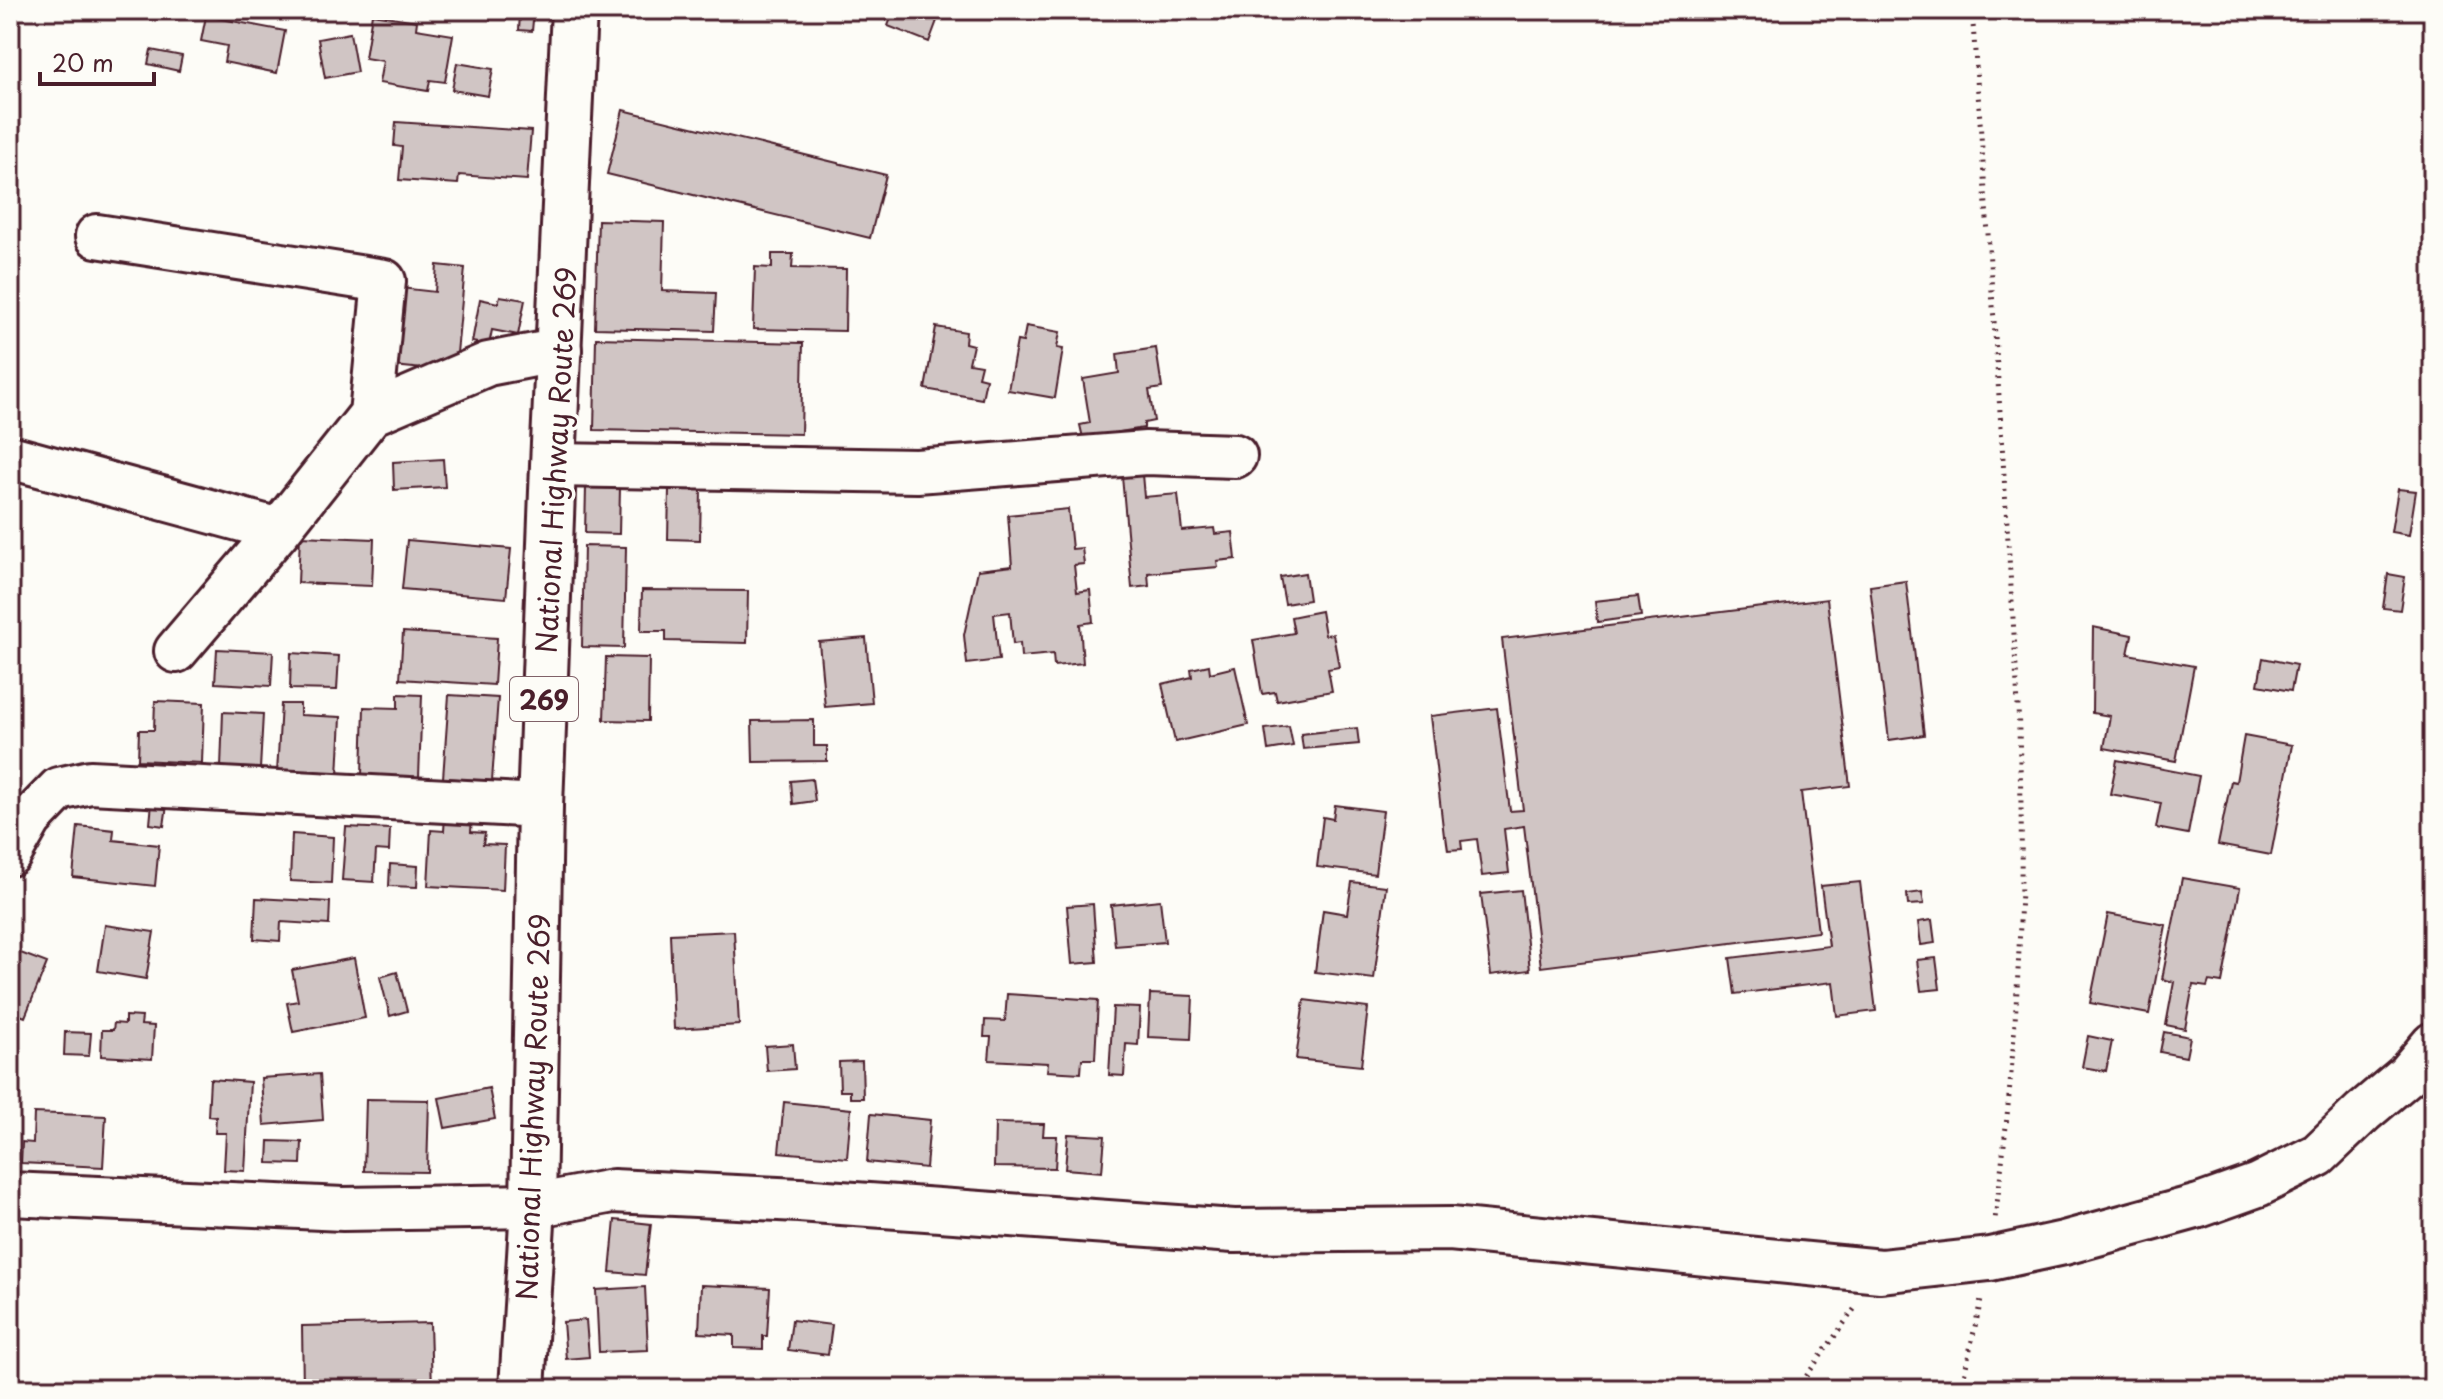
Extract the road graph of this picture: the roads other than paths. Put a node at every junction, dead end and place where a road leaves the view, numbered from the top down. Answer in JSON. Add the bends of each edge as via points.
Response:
{"nodes":[{"id":1,"x":574,"y":10,"type":"edge"},
{"id":2,"x":97,"y":236,"type":"dead end"},
{"id":3,"x":560,"y":350,"type":"junction"},
{"id":4,"x":371,"y":414,"type":"junction"},
{"id":5,"x":1235,"y":456,"type":"dead end"},
{"id":6,"x":10,"y":457,"type":"edge"},
{"id":7,"x":553,"y":465,"type":"junction"},
{"id":8,"x":279,"y":530,"type":"junction"},
{"id":9,"x":176,"y":651,"type":"dead end"},
{"id":10,"x":540,"y":806,"type":"junction"},
{"id":11,"x":10,"y":854,"type":"edge"},
{"id":12,"x":2433,"y":1044,"type":"edge"},
{"id":13,"x":10,"y":1194,"type":"edge"},
{"id":14,"x":533,"y":1206,"type":"junction"},
{"id":15,"x":522,"y":1389,"type":"edge"}],
"edges":[{"from":1,"to":3,"type":"highway","name":"National Highway Route 269","number":"269"},
{"from":2,"to":4,"type":"street","via":[[384,281]]},
{"from":3,"to":4,"type":"street","via":[[488,364]]},
{"from":3,"to":7,"type":"highway","name":"National Highway Route 269","number":"269"},
{"from":4,"to":8,"type":"street"},
{"from":5,"to":7,"type":"street","via":[[1146,453],[917,471]]},
{"from":6,"to":8,"type":"street"},
{"from":7,"to":10,"type":"highway","name":"National Highway Route 269","number":"269"},
{"from":8,"to":9,"type":"street"},
{"from":10,"to":11,"type":"street","via":[[90,782],[59,789],[30,819]]},
{"from":10,"to":14,"type":"highway","name":"National Highway Route 269","number":"269"},
{"from":12,"to":14,"type":"street","via":[[2407,1075],[2318,1155],[2258,1185],[2064,1243],[1990,1259],[1881,1271],[1450,1229],[1234,1231],[613,1191]]},
{"from":13,"to":14,"type":"street","via":[[343,1209]]},
{"from":14,"to":15,"type":"highway","name":"National Highway Route 269","number":"269"}]}
